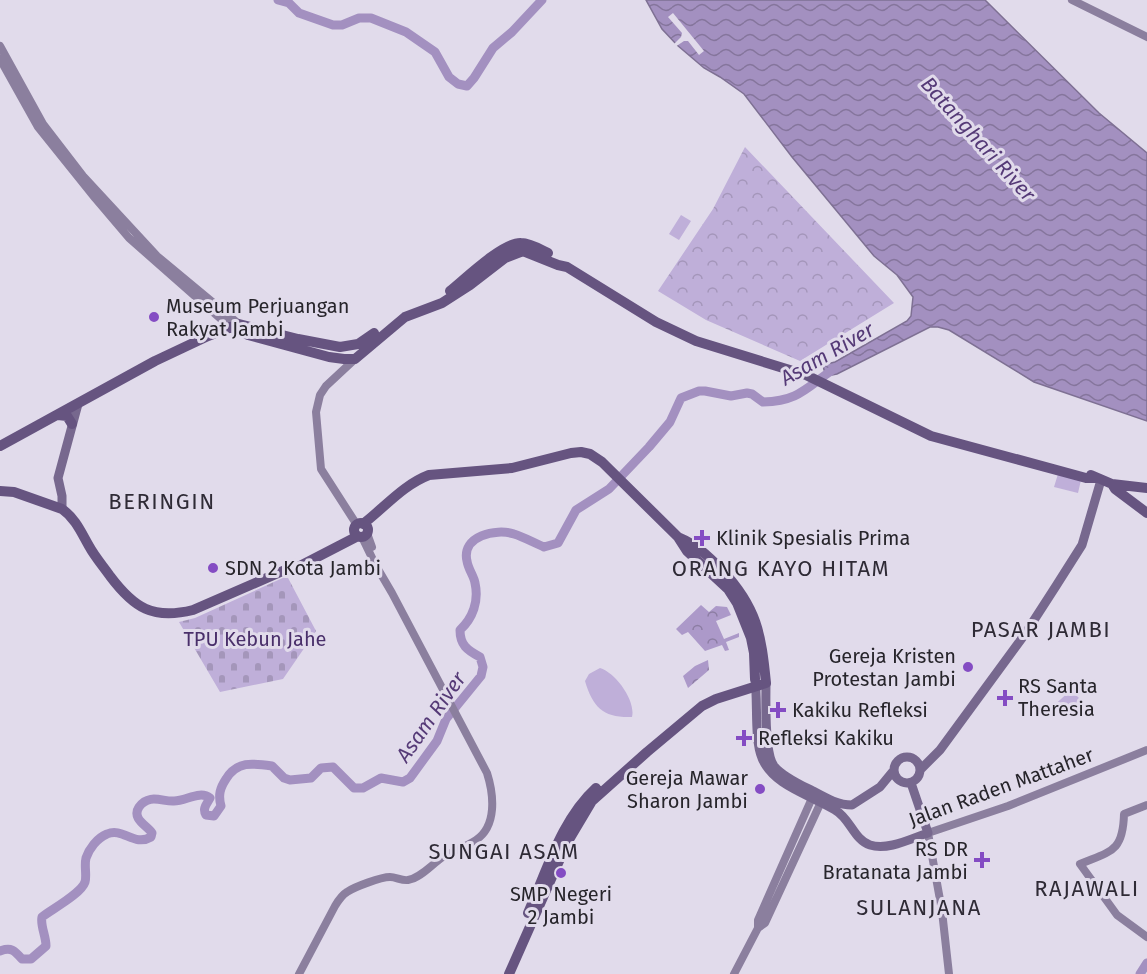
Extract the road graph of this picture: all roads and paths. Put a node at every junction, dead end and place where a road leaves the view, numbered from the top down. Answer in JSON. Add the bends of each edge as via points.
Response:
{"nodes":[{"id":1,"x":1072,"y":0,"type":"edge"},
{"id":2,"x":1147,"y":38,"type":"edge"},
{"id":3,"x":0,"y":46,"type":"edge"},
{"id":4,"x":0,"y":60,"type":"edge"},
{"id":5,"x":97,"y":196,"type":"junction"},
{"id":6,"x":234,"y":326,"type":"junction"},
{"id":7,"x":365,"y":345,"type":"junction"},
{"id":8,"x":329,"y":357,"type":"junction"},
{"id":9,"x":356,"y":359,"type":"junction"},
{"id":10,"x":335,"y":378,"type":"junction"},
{"id":11,"x":78,"y":404,"type":"junction"},
{"id":12,"x":58,"y":415,"type":"junction"},
{"id":13,"x":72,"y":424,"type":"junction"},
{"id":14,"x":0,"y":446,"type":"edge"},
{"id":15,"x":1098,"y":479,"type":"junction"},
{"id":16,"x":1112,"y":484,"type":"junction"},
{"id":17,"x":1147,"y":488,"type":"edge"},
{"id":18,"x":0,"y":491,"type":"edge"},
{"id":19,"x":62,"y":509,"type":"junction"},
{"id":20,"x":1147,"y":513,"type":"edge"},
{"id":21,"x":361,"y":531,"type":"junction"},
{"id":22,"x":760,"y":681,"type":"junction"},
{"id":23,"x":1147,"y":750,"type":"edge"},
{"id":24,"x":933,"y":756,"type":"junction"},
{"id":25,"x":915,"y":760,"type":"junction"},
{"id":26,"x":894,"y":770,"type":"junction"},
{"id":27,"x":920,"y":770,"type":"junction"},
{"id":28,"x":911,"y":783,"type":"junction"},
{"id":29,"x":816,"y":800,"type":"junction"},
{"id":30,"x":1147,"y":805,"type":"edge"},
{"id":31,"x":842,"y":809,"type":"junction"},
{"id":32,"x":928,"y":833,"type":"junction"},
{"id":33,"x":1147,"y":937,"type":"edge"},
{"id":34,"x":299,"y":974,"type":"edge"},
{"id":35,"x":503,"y":974,"type":"edge"},
{"id":36,"x":509,"y":974,"type":"edge"},
{"id":37,"x":734,"y":974,"type":"edge"},
{"id":38,"x":949,"y":974,"type":"edge"}],
"edges":[{"from":1,"to":2,"type":"main road"},
{"from":3,"to":5,"type":"main road","via":[[49,134]]},
{"from":4,"to":5,"type":"main road","via":[[38,127]]},
{"from":5,"to":6,"type":"main road"},
{"from":6,"to":7,"type":"highway","via":[[328,346]]},
{"from":6,"to":8,"type":"highway","via":[[249,335]]},
{"from":6,"to":11,"type":"highway","via":[[155,362]]},
{"from":7,"to":9,"type":"highway"},
{"from":7,"to":15,"type":"highway","via":[[397,313],[446,294],[513,244],[526,243],[559,258],[567,267],[656,322],[696,341],[806,375],[923,431],[1088,473]]},
{"from":8,"to":9,"type":"highway"},
{"from":8,"to":10,"type":"main road","via":[[337,365]]},
{"from":9,"to":10,"type":"main road"},
{"from":10,"to":21,"type":"main road","via":[[317,402],[321,469]]},
{"from":11,"to":12,"type":"highway"},
{"from":11,"to":13,"type":"main road"},
{"from":12,"to":13,"type":"highway","via":[[67,416]]},
{"from":12,"to":14,"type":"highway"},
{"from":13,"to":19,"type":"main road","via":[[58,478]]},
{"from":15,"to":16,"type":"highway"},
{"from":15,"to":24,"type":"main road","via":[[1082,545],[1019,643]]},
{"from":16,"to":17,"type":"highway"},
{"from":16,"to":20,"type":"highway"},
{"from":18,"to":19,"type":"highway"},
{"from":19,"to":21,"type":"highway","via":[[137,606],[178,614],[298,567]]},
{"from":21,"to":22,"type":"highway","via":[[397,493],[429,475],[512,468],[571,453],[590,454],[615,474],[728,589],[751,638]]},
{"from":21,"to":34,"type":"main road","via":[[492,786],[492,811],[478,839],[413,878],[390,877],[348,891],[335,906]]},
{"from":22,"to":29,"type":"main road","name":"Jalan Raden Mattaher","via":[[760,756],[775,776]]},
{"from":22,"to":31,"type":"main road","via":[[772,763]]},
{"from":22,"to":35,"type":"highway","via":[[696,702],[585,798],[559,841]]},
{"from":22,"to":36,"type":"highway","via":[[702,706],[592,801],[567,843]]},
{"from":23,"to":32,"type":"main road","name":"Jalan Raden Mattaher","via":[[1008,806]]},
{"from":24,"to":25,"type":"main road"},
{"from":24,"to":27,"type":"main road"},
{"from":25,"to":26,"type":"main road","via":[[899,760]]},
{"from":25,"to":27,"type":"main road"},
{"from":26,"to":28,"type":"main road","via":[[899,781]]},
{"from":26,"to":31,"type":"main road","via":[[880,787]]},
{"from":27,"to":28,"type":"main road"},
{"from":28,"to":32,"type":"main road"},
{"from":29,"to":31,"type":"main road","name":"Jalan Raden Mattaher"},
{"from":29,"to":37,"type":"main road"},
{"from":30,"to":33,"type":"main road","via":[[1124,814],[1123,836],[1113,849],[1080,864],[1117,915]]},
{"from":31,"to":32,"type":"main road","name":"Jalan Raden Mattaher","via":[[857,836],[870,845],[893,844]]},
{"from":32,"to":38,"type":"main road"}]}
